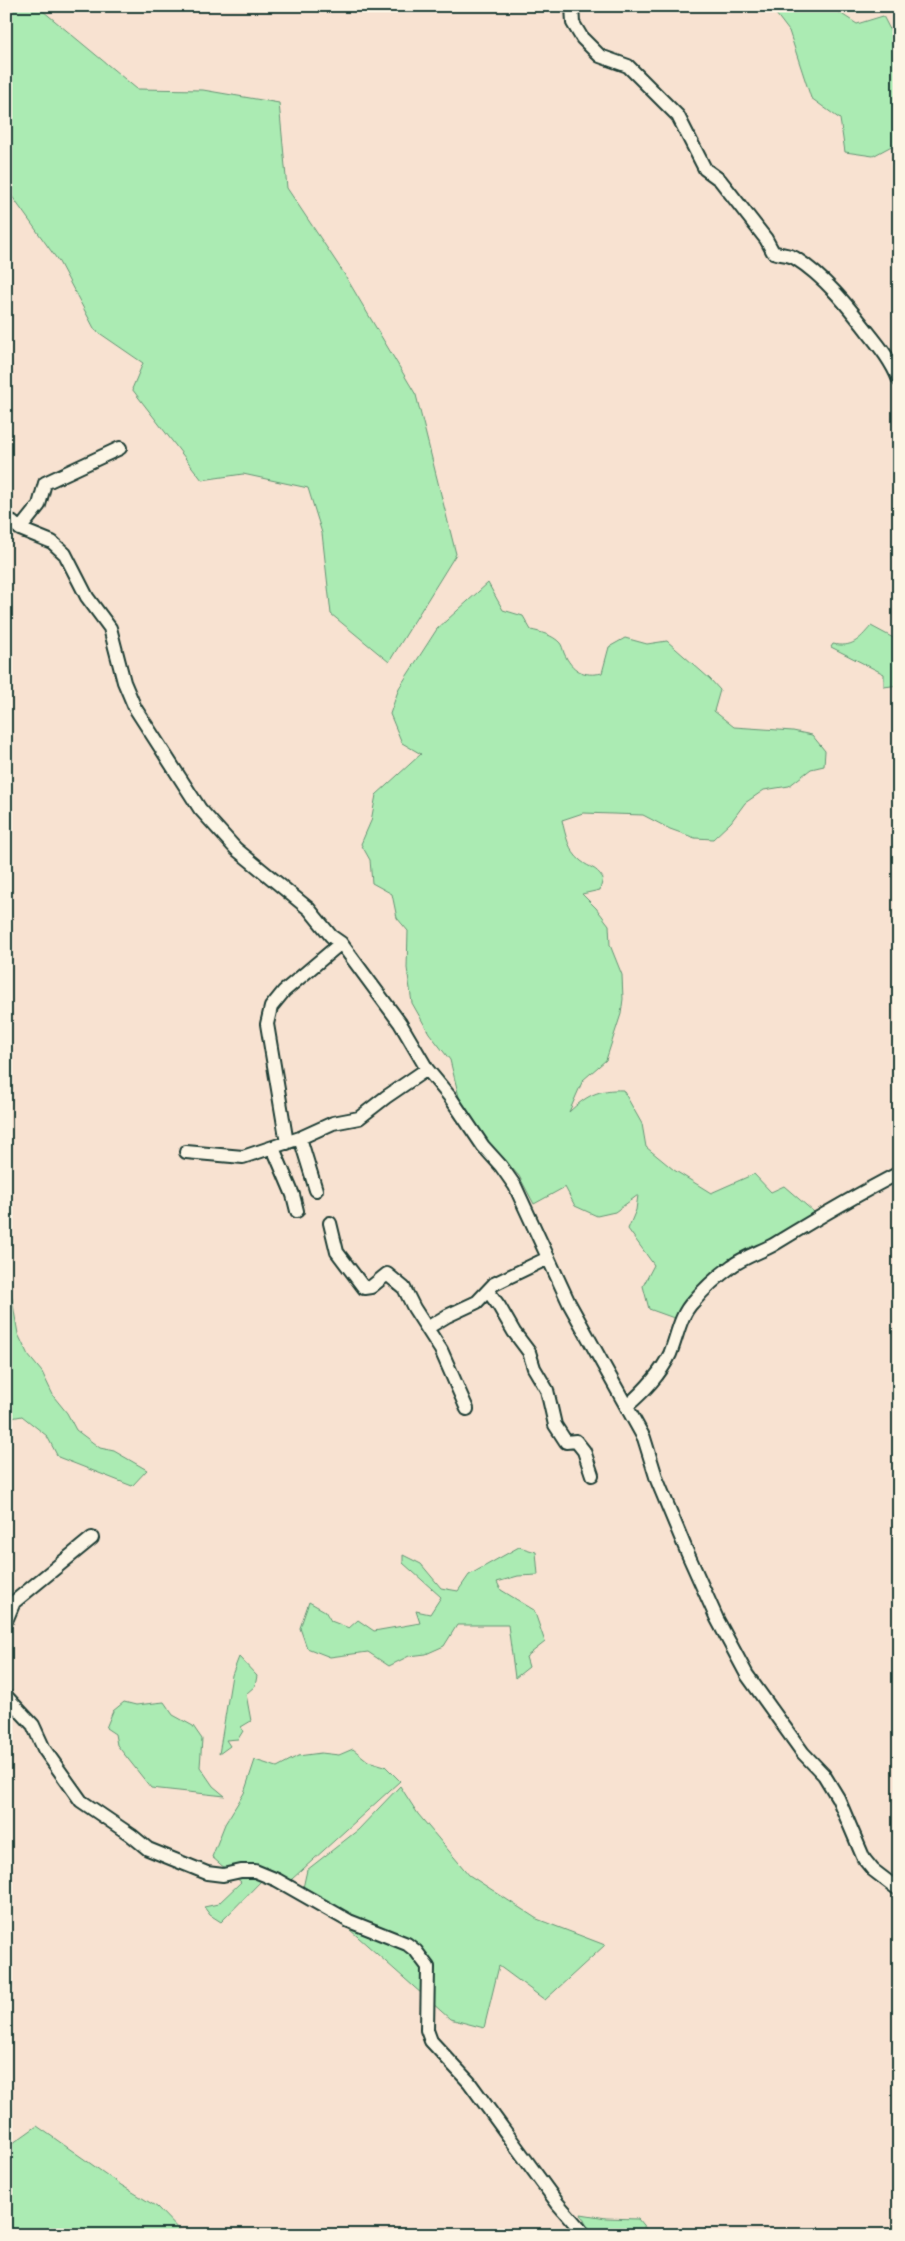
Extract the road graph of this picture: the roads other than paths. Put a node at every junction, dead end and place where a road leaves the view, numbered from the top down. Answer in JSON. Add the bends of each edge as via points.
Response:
{"nodes":[{"id":1,"x":572,"y":6,"type":"edge"},
{"id":2,"x":899,"y":380,"type":"edge"},
{"id":3,"x":120,"y":448,"type":"dead end"},
{"id":4,"x":6,"y":517,"type":"edge"},
{"id":5,"x":20,"y":529,"type":"junction"},
{"id":6,"x":341,"y":943,"type":"junction"},
{"id":7,"x":427,"y":1069,"type":"junction"},
{"id":8,"x":300,"y":1138,"type":"junction"},
{"id":9,"x":287,"y":1143,"type":"junction"},
{"id":10,"x":273,"y":1148,"type":"junction"},
{"id":11,"x":186,"y":1152,"type":"dead end"},
{"id":12,"x":899,"y":1173,"type":"edge"},
{"id":13,"x":316,"y":1190,"type":"dead end"},
{"id":14,"x":297,"y":1211,"type":"dead end"},
{"id":15,"x":330,"y":1223,"type":"dead end"},
{"id":16,"x":548,"y":1258,"type":"junction"},
{"id":17,"x":488,"y":1291,"type":"junction"},
{"id":18,"x":427,"y":1328,"type":"junction"},
{"id":19,"x":627,"y":1406,"type":"junction"},
{"id":20,"x":467,"y":1409,"type":"dead end"},
{"id":21,"x":592,"y":1474,"type":"dead end"},
{"id":22,"x":92,"y":1538,"type":"dead end"},
{"id":23,"x":6,"y":1621,"type":"edge"},
{"id":24,"x":6,"y":1696,"type":"edge"},
{"id":25,"x":899,"y":1890,"type":"edge"},
{"id":26,"x":585,"y":2235,"type":"edge"}],
"edges":[{"from":1,"to":2,"type":"street","via":[[573,23],[582,38],[600,56],[628,66],[678,116],[705,169],[720,180],[773,252],[795,258],[835,291],[885,354]]},
{"from":3,"to":5,"type":"street","via":[[47,481],[42,486],[38,507]]},
{"from":4,"to":5,"type":"street"},
{"from":5,"to":6,"type":"street","via":[[52,542],[65,554],[87,597],[113,636],[124,682],[135,708],[200,809],[236,849],[309,909]]},
{"from":6,"to":7,"type":"street","via":[[400,1023]]},
{"from":6,"to":9,"type":"street","via":[[284,991],[271,1008],[267,1024]]},
{"from":7,"to":8,"type":"street","via":[[360,1118],[333,1123]]},
{"from":7,"to":16,"type":"street","via":[[515,1186]]},
{"from":8,"to":9,"type":"street"},
{"from":8,"to":13,"type":"street"},
{"from":9,"to":10,"type":"street"},
{"from":10,"to":11,"type":"street","via":[[240,1158]]},
{"from":10,"to":14,"type":"street","via":[[294,1195]]},
{"from":12,"to":19,"type":"street","via":[[810,1221],[720,1276],[691,1303],[670,1354],[657,1375]]},
{"from":15,"to":18,"type":"street","via":[[337,1252],[355,1278],[366,1288],[385,1274],[390,1275],[404,1288]]},
{"from":16,"to":17,"type":"street","via":[[494,1284]]},
{"from":16,"to":19,"type":"street","via":[[569,1303]]},
{"from":17,"to":18,"type":"street","via":[[477,1302]]},
{"from":17,"to":21,"type":"street","via":[[530,1352],[534,1368],[547,1390],[556,1428],[566,1442],[576,1441]]},
{"from":18,"to":20,"type":"street","via":[[443,1353]]},
{"from":19,"to":25,"type":"street","via":[[644,1438],[656,1480],[687,1552],[747,1675],[824,1775],[838,1798],[864,1859]]},
{"from":22,"to":23,"type":"street","via":[[14,1602]]},
{"from":24,"to":26,"type":"street","via":[[33,1725],[44,1749],[81,1801],[148,1849],[207,1873],[223,1875],[256,1871],[349,1921],[407,1944],[416,1951],[428,1967],[427,2030],[431,2041],[469,2082],[558,2204]]}]}
